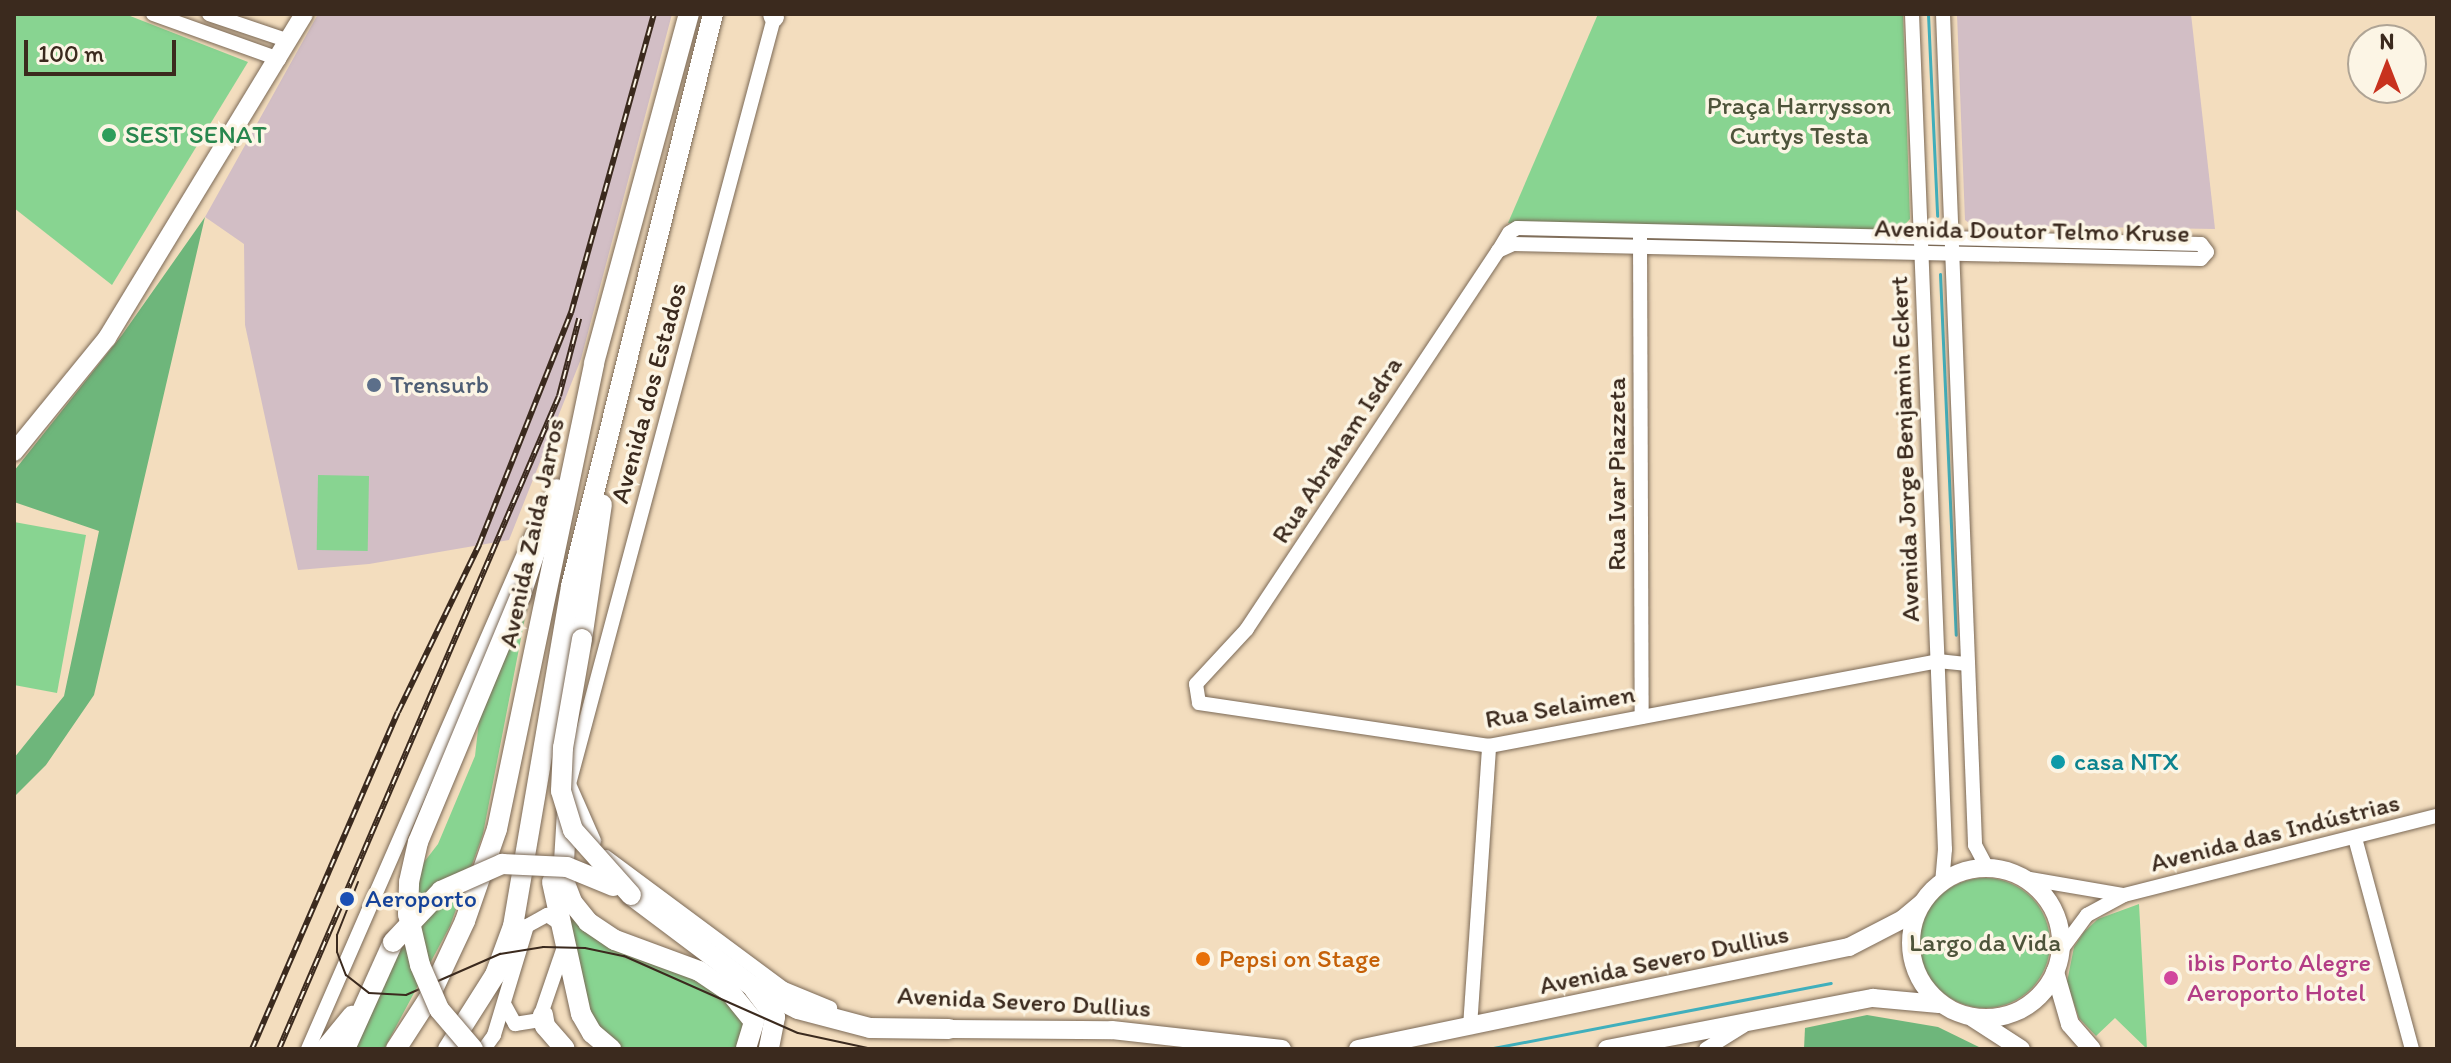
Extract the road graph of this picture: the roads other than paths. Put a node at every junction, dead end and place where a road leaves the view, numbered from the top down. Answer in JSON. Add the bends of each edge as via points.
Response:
{"nodes":[{"id":1,"x":153,"y":14,"type":"edge"},
{"id":2,"x":209,"y":14,"type":"edge"},
{"id":3,"x":304,"y":14,"type":"edge"},
{"id":4,"x":689,"y":14,"type":"edge"},
{"id":5,"x":713,"y":14,"type":"edge"},
{"id":6,"x":1912,"y":14,"type":"edge"},
{"id":7,"x":1943,"y":14,"type":"edge"},
{"id":8,"x":774,"y":15,"type":"edge"},
{"id":9,"x":289,"y":41,"type":"junction"},
{"id":10,"x":279,"y":59,"type":"junction"},
{"id":11,"x":1517,"y":228,"type":"joint"},
{"id":12,"x":1640,"y":231,"type":"junction"},
{"id":13,"x":1921,"y":238,"type":"junction"},
{"id":14,"x":2201,"y":244,"type":"dead end"},
{"id":15,"x":1952,"y":246,"type":"junction"},
{"id":16,"x":1640,"y":247,"type":"junction"},
{"id":17,"x":1498,"y":251,"type":"junction"},
{"id":18,"x":1921,"y":253,"type":"junction"},
{"id":19,"x":594,"y":363,"type":"junction"},
{"id":20,"x":619,"y":385,"type":"junction"},
{"id":21,"x":14,"y":452,"type":"edge"},
{"id":22,"x":557,"y":486,"type":"junction"},
{"id":23,"x":1968,"y":658,"type":"junction"},
{"id":24,"x":1938,"y":661,"type":"junction"},
{"id":25,"x":1195,"y":694,"type":"joint"},
{"id":26,"x":1642,"y":717,"type":"junction"},
{"id":27,"x":1489,"y":746,"type":"junction"},
{"id":28,"x":569,"y":784,"type":"junction"},
{"id":29,"x":2437,"y":816,"type":"edge"},
{"id":30,"x":2355,"y":838,"type":"junction"},
{"id":31,"x":1987,"y":868,"type":"junction"},
{"id":32,"x":2024,"y":878,"type":"junction"},
{"id":33,"x":1942,"y":882,"type":"junction"},
{"id":34,"x":631,"y":895,"type":"junction"},
{"id":35,"x":2124,"y":895,"type":"junction"},
{"id":36,"x":1922,"y":903,"type":"junction"},
{"id":37,"x":566,"y":933,"type":"junction"},
{"id":38,"x":2061,"y":950,"type":"junction"},
{"id":39,"x":2055,"y":972,"type":"junction"},
{"id":40,"x":752,"y":986,"type":"junction"},
{"id":41,"x":369,"y":994,"type":"junction"},
{"id":42,"x":504,"y":1003,"type":"junction"},
{"id":43,"x":1943,"y":1005,"type":"junction"},
{"id":44,"x":543,"y":1015,"type":"junction"},
{"id":45,"x":1775,"y":1016,"type":"junction"},
{"id":46,"x":1971,"y":1016,"type":"junction"},
{"id":47,"x":1470,"y":1027,"type":"junction"},
{"id":48,"x":949,"y":1029,"type":"junction"},
{"id":49,"x":308,"y":1049,"type":"edge"},
{"id":50,"x":325,"y":1049,"type":"edge"},
{"id":51,"x":345,"y":1049,"type":"edge"},
{"id":52,"x":396,"y":1049,"type":"edge"},
{"id":53,"x":448,"y":1049,"type":"edge"},
{"id":54,"x":473,"y":1049,"type":"edge"},
{"id":55,"x":484,"y":1049,"type":"edge"},
{"id":56,"x":565,"y":1049,"type":"edge"},
{"id":57,"x":611,"y":1049,"type":"edge"},
{"id":58,"x":746,"y":1049,"type":"edge"},
{"id":59,"x":769,"y":1049,"type":"edge"},
{"id":60,"x":1282,"y":1049,"type":"edge"},
{"id":61,"x":1358,"y":1049,"type":"edge"},
{"id":62,"x":1607,"y":1049,"type":"edge"},
{"id":63,"x":1706,"y":1049,"type":"edge"},
{"id":64,"x":2021,"y":1049,"type":"edge"},
{"id":65,"x":2092,"y":1049,"type":"edge"},
{"id":66,"x":2412,"y":1049,"type":"edge"}],
"edges":[{"from":1,"to":10,"type":"street"},
{"from":2,"to":9,"type":"street"},
{"from":3,"to":9,"type":"main road"},
{"from":4,"to":19,"type":"highway","name":"Avenida Zaida Jarros"},
{"from":5,"to":20,"type":"highway","name":"Avenida Zaida Jarros"},
{"from":6,"to":13,"type":"street","name":"Avenida Jorge Benjamin Eckert"},
{"from":7,"to":15,"type":"street","name":"Avenida Jorge Benjamin Eckert"},
{"from":8,"to":28,"type":"street","name":"Avenida dos Estados"},
{"from":9,"to":10,"type":"main road"},
{"from":10,"to":21,"type":"main road","via":[[107,338]]},
{"from":11,"to":12,"type":"street","name":"Avenida Doutor Telmo Kruse"},
{"from":11,"to":17,"type":"street","name":"Rua Abraham Isdra"},
{"from":12,"to":13,"type":"street","name":"Avenida Doutor Telmo Kruse"},
{"from":12,"to":16,"type":"street","name":"Rua Ivar Piazzeta"},
{"from":13,"to":15,"type":"street","name":"Avenida Doutor Telmo Kruse"},
{"from":13,"to":18,"type":"street","name":"Avenida Jorge Benjamin Eckert"},
{"from":14,"to":15,"type":"street","name":"Avenida Doutor Telmo Kruse","via":[[2207,252],[2201,259]]},
{"from":15,"to":18,"type":"street","name":"Avenida Doutor Telmo Kruse"},
{"from":15,"to":23,"type":"street","name":"Avenida Jorge Benjamin Eckert"},
{"from":16,"to":17,"type":"street","name":"Avenida Doutor Telmo Kruse","via":[[1513,244]]},
{"from":16,"to":18,"type":"street","name":"Avenida Doutor Telmo Kruse"},
{"from":16,"to":26,"type":"street","name":"Rua Ivar Piazzeta"},
{"from":17,"to":25,"type":"street","name":"Rua Abraham Isdra","via":[[1247,629],[1196,684]]},
{"from":18,"to":24,"type":"street","name":"Avenida Jorge Benjamin Eckert"},
{"from":19,"to":22,"type":"highway"},
{"from":19,"to":52,"type":"highway","name":"Avenida Zaida Jarros","via":[[497,829],[459,934],[429,998]]},
{"from":20,"to":34,"type":"highway","bridge":true,"via":[[562,759],[565,813],[601,867]]},
{"from":20,"to":53,"type":"highway","name":"Avenida Zaida Jarros","via":[[571,586],[513,926],[488,987]]},
{"from":22,"to":49,"type":"street","via":[[478,654]]},
{"from":22,"to":54,"type":"highway","bridge":true,"via":[[521,594],[418,842],[409,882],[408,914],[420,965],[439,1009]]},
{"from":23,"to":24,"type":"street","name":"Rua Selaimen","via":[[1948,652]]},
{"from":23,"to":31,"type":"street","name":"Avenida Jorge Benjamin Eckert","via":[[1975,845]]},
{"from":24,"to":26,"type":"street","name":"Rua Selaimen"},
{"from":24,"to":33,"type":"street","name":"Avenida Jorge Benjamin Eckert"},
{"from":25,"to":27,"type":"street","name":"Rua Selaimen","via":[[1199,703],[1216,709]]},
{"from":26,"to":27,"type":"street","name":"Rua Selaimen"},
{"from":27,"to":47,"type":"street"},
{"from":28,"to":37,"type":"highway","via":[[555,828],[551,880]]},
{"from":28,"to":48,"type":"street","name":"Avenida Severo Dullius","via":[[585,830],[606,857],[784,989],[857,1016]]},
{"from":28,"to":58,"type":"highway","via":[[563,878],[572,902],[588,922],[615,940],[699,971],[730,992],[754,1022]]},
{"from":29,"to":30,"type":"street","name":"Avenida das Indústrias"},
{"from":30,"to":35,"type":"street","name":"Avenida das Indústrias"},
{"from":30,"to":66,"type":"street"},
{"from":31,"to":32,"type":"main road"},
{"from":31,"to":33,"type":"main road"},
{"from":32,"to":35,"type":"street","name":"Avenida das Indústrias"},
{"from":32,"to":38,"type":"main road","via":[[2049,902]]},
{"from":33,"to":36,"type":"main road"},
{"from":34,"to":40,"type":"highway"},
{"from":34,"to":41,"type":"highway","bridge":true,"via":[[567,867],[502,864],[441,891],[393,942]]},
{"from":35,"to":38,"type":"street","name":"Avenida das Indústrias","via":[[2087,915]]},
{"from":36,"to":43,"type":"main road","via":[[1911,950],[1921,981]]},
{"from":36,"to":47,"type":"main road","name":"Avenida Severo Dullius","via":[[1849,947]]},
{"from":37,"to":42,"type":"street","via":[[547,915],[531,921]]},
{"from":37,"to":44,"type":"street"},
{"from":37,"to":57,"type":"highway","via":[[581,1014],[592,1033]]},
{"from":38,"to":39,"type":"main road"},
{"from":39,"to":46,"type":"main road","via":[[2021,1009]]},
{"from":39,"to":65,"type":"main road","via":[[2070,1024]]},
{"from":40,"to":48,"type":"highway","via":[[832,1021],[870,1028]]},
{"from":40,"to":59,"type":"highway","via":[[775,1017]]},
{"from":41,"to":50,"type":"highway"},
{"from":41,"to":51,"type":"highway"},
{"from":42,"to":44,"type":"street","via":[[510,1020],[521,1025]]},
{"from":42,"to":55,"type":"street"},
{"from":43,"to":45,"type":"main road","via":[[1873,998]]},
{"from":43,"to":46,"type":"main road"},
{"from":44,"to":56,"type":"highway","via":[[545,1026]]},
{"from":45,"to":62,"type":"main road"},
{"from":45,"to":63,"type":"street","via":[[1741,1027]]},
{"from":46,"to":64,"type":"main road"},
{"from":47,"to":61,"type":"main road","name":"Avenida Severo Dullius"},
{"from":48,"to":60,"type":"main road","name":"Avenida Severo Dullius","via":[[1112,1030]]}]}
